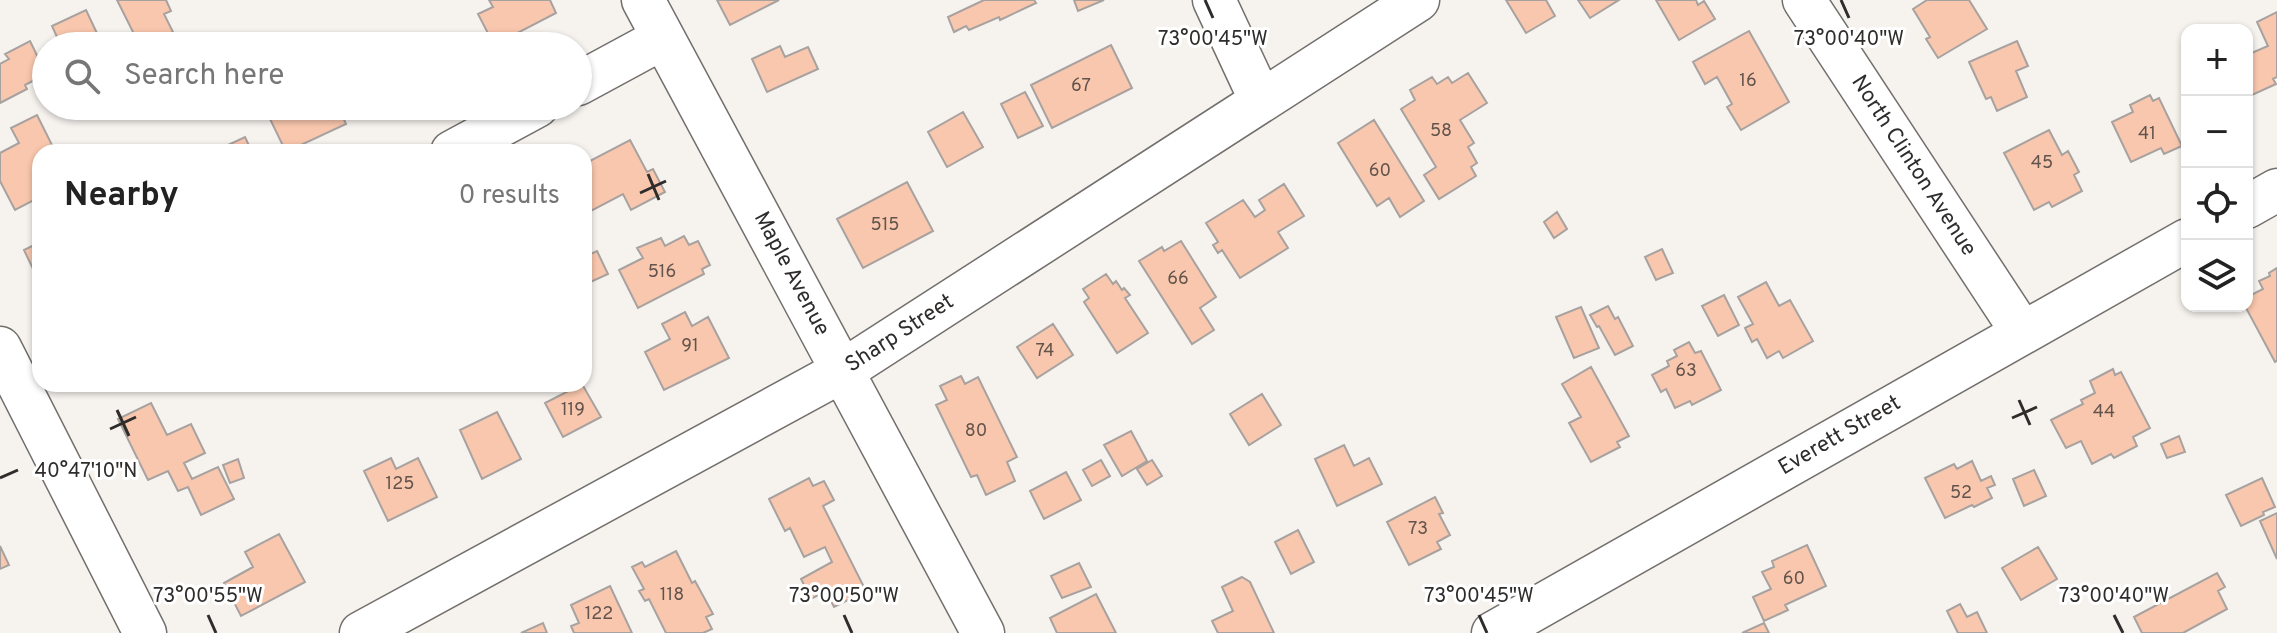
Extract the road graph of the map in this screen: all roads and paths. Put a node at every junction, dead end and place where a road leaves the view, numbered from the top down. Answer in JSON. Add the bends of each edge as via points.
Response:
{"nodes":[{"id":1,"x":643,"y":0,"type":"edge"},
{"id":2,"x":1214,"y":0,"type":"edge"},
{"id":3,"x":1418,"y":0,"type":"edge"},
{"id":4,"x":1804,"y":0,"type":"edge"},
{"id":5,"x":663,"y":38,"type":"junction"},
{"id":6,"x":592,"y":76,"type":"edge"},
{"id":7,"x":1261,"y":101,"type":"junction"},
{"id":8,"x":511,"y":120,"type":"edge"},
{"id":9,"x":467,"y":144,"type":"edge"},
{"id":10,"x":2277,"y":190,"type":"edge"},
{"id":11,"x":2253,"y":204,"type":"edge"},
{"id":12,"x":2181,"y":243,"type":"edge"},
{"id":13,"x":2022,"y":332,"type":"junction"},
{"id":14,"x":0,"y":348,"type":"edge"},
{"id":15,"x":844,"y":370,"type":"junction"},
{"id":16,"x":30,"y":381,"type":"edge"},
{"id":17,"x":35,"y":392,"type":"edge"},
{"id":18,"x":145,"y":633,"type":"edge"},
{"id":19,"x":361,"y":633,"type":"edge"},
{"id":20,"x":983,"y":633,"type":"edge"},
{"id":21,"x":1493,"y":633,"type":"edge"}],
"edges":[{"from":1,"to":5,"type":"street","name":"Maple Avenue"},
{"from":2,"to":7,"type":"street"},
{"from":3,"to":7,"type":"street","name":"Sharp Street"},
{"from":4,"to":13,"type":"street","name":"North Clinton Avenue"},
{"from":5,"to":6,"type":"street"},
{"from":5,"to":15,"type":"street","name":"Maple Avenue"},
{"from":7,"to":15,"type":"street","name":"Sharp Street"},
{"from":8,"to":9,"type":"street"},
{"from":10,"to":11,"type":"street"},
{"from":12,"to":13,"type":"street","name":"Everett Street"},
{"from":13,"to":21,"type":"street","name":"Everett Street"},
{"from":14,"to":16,"type":"street"},
{"from":15,"to":19,"type":"street","name":"Sharp Street"},
{"from":15,"to":20,"type":"street","name":"Maple Avenue"},
{"from":17,"to":18,"type":"street"}]}
